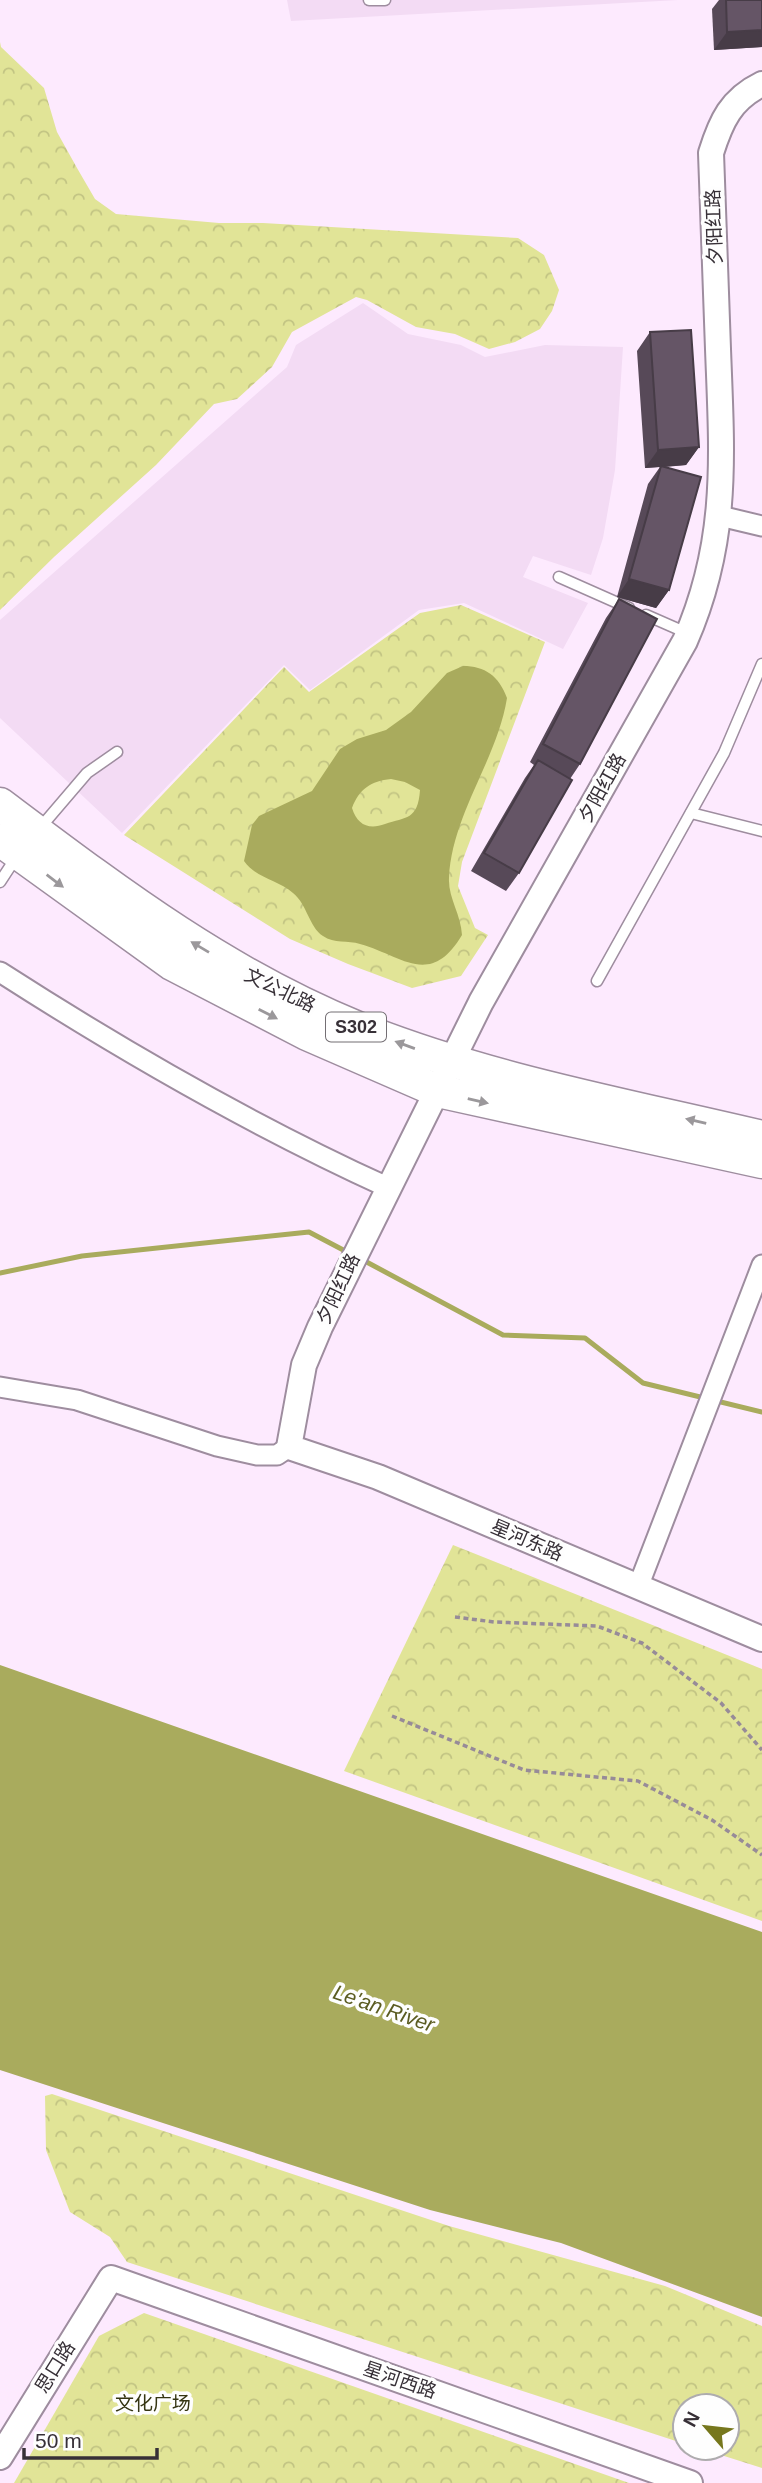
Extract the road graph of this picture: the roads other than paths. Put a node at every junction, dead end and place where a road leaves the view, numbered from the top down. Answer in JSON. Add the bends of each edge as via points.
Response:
{"nodes":[{"id":1,"x":369,"y":0,"type":"edge"},
{"id":2,"x":385,"y":0,"type":"edge"},
{"id":3,"x":756,"y":92,"type":"edge"},
{"id":4,"x":720,"y":516,"type":"junction"},
{"id":5,"x":762,"y":526,"type":"edge"},
{"id":6,"x":559,"y":577,"type":"dead end"},
{"id":7,"x":688,"y":634,"type":"junction"},
{"id":8,"x":762,"y":664,"type":"edge"},
{"id":9,"x":117,"y":752,"type":"dead end"},
{"id":10,"x":0,"y":804,"type":"edge"},
{"id":11,"x":691,"y":813,"type":"junction"},
{"id":12,"x":762,"y":831,"type":"edge"},
{"id":13,"x":22,"y":842,"type":"edge"},
{"id":14,"x":0,"y":882,"type":"edge"},
{"id":15,"x":0,"y":972,"type":"edge"},
{"id":16,"x":597,"y":981,"type":"dead end"},
{"id":17,"x":454,"y":1062,"type":"junction"},
{"id":18,"x":438,"y":1091,"type":"junction"},
{"id":19,"x":762,"y":1137,"type":"edge"},
{"id":20,"x":762,"y":1162,"type":"edge"},
{"id":21,"x":387,"y":1187,"type":"junction"},
{"id":22,"x":762,"y":1265,"type":"edge"},
{"id":23,"x":0,"y":1387,"type":"edge"},
{"id":24,"x":289,"y":1447,"type":"junction"},
{"id":25,"x":638,"y":1587,"type":"junction"},
{"id":26,"x":762,"y":1639,"type":"edge"},
{"id":27,"x":111,"y":2278,"type":"joint"},
{"id":28,"x":0,"y":2456,"type":"edge"},
{"id":29,"x":690,"y":2483,"type":"edge"}],
"edges":[{"from":1,"to":2,"type":"lane"},
{"from":3,"to":4,"type":"street","name":"夕阳红路","via":[[722,119],[711,153],[722,451]]},
{"from":4,"to":5,"type":"street"},
{"from":4,"to":7,"type":"street","name":"夕阳红路","via":[[701,606]]},
{"from":6,"to":7,"type":"lane"},
{"from":7,"to":17,"type":"street","name":"夕阳红路","via":[[481,1002]]},
{"from":8,"to":11,"type":"lane","via":[[724,753]]},
{"from":9,"to":13,"type":"lane","via":[[86,773]]},
{"from":10,"to":13,"type":"main road","name":"文公北路","number":"S302"},
{"from":11,"to":12,"type":"lane"},
{"from":11,"to":16,"type":"lane"},
{"from":13,"to":14,"type":"lane"},
{"from":17,"to":13,"type":"main road","name":"文公北路","number":"S302","one_way":true,"via":[[357,1027],[237,969]]},
{"from":13,"to":18,"type":"main road","name":"文公北路","number":"S302","one_way":true,"via":[[172,964],[307,1034]]},
{"from":15,"to":21,"type":"street","via":[[114,1045],[278,1136]]},
{"from":17,"to":18,"type":"street","name":"夕阳红路"},
{"from":19,"to":17,"type":"main road","name":"文公北路","number":"S302","one_way":true},
{"from":18,"to":20,"type":"main road","name":"文公北路","number":"S302","one_way":true},
{"from":18,"to":21,"type":"street","name":"夕阳红路"},
{"from":21,"to":24,"type":"street","name":"夕阳红路","via":[[304,1365]]},
{"from":22,"to":25,"type":"street"},
{"from":23,"to":24,"type":"street","via":[[76,1400],[257,1455],[277,1455]]},
{"from":24,"to":25,"type":"street","name":"星河东路","via":[[378,1477]]},
{"from":25,"to":26,"type":"street","name":"星河东路"},
{"from":27,"to":28,"type":"street","name":"思口路"},
{"from":27,"to":29,"type":"street","name":"星河西路"}]}
